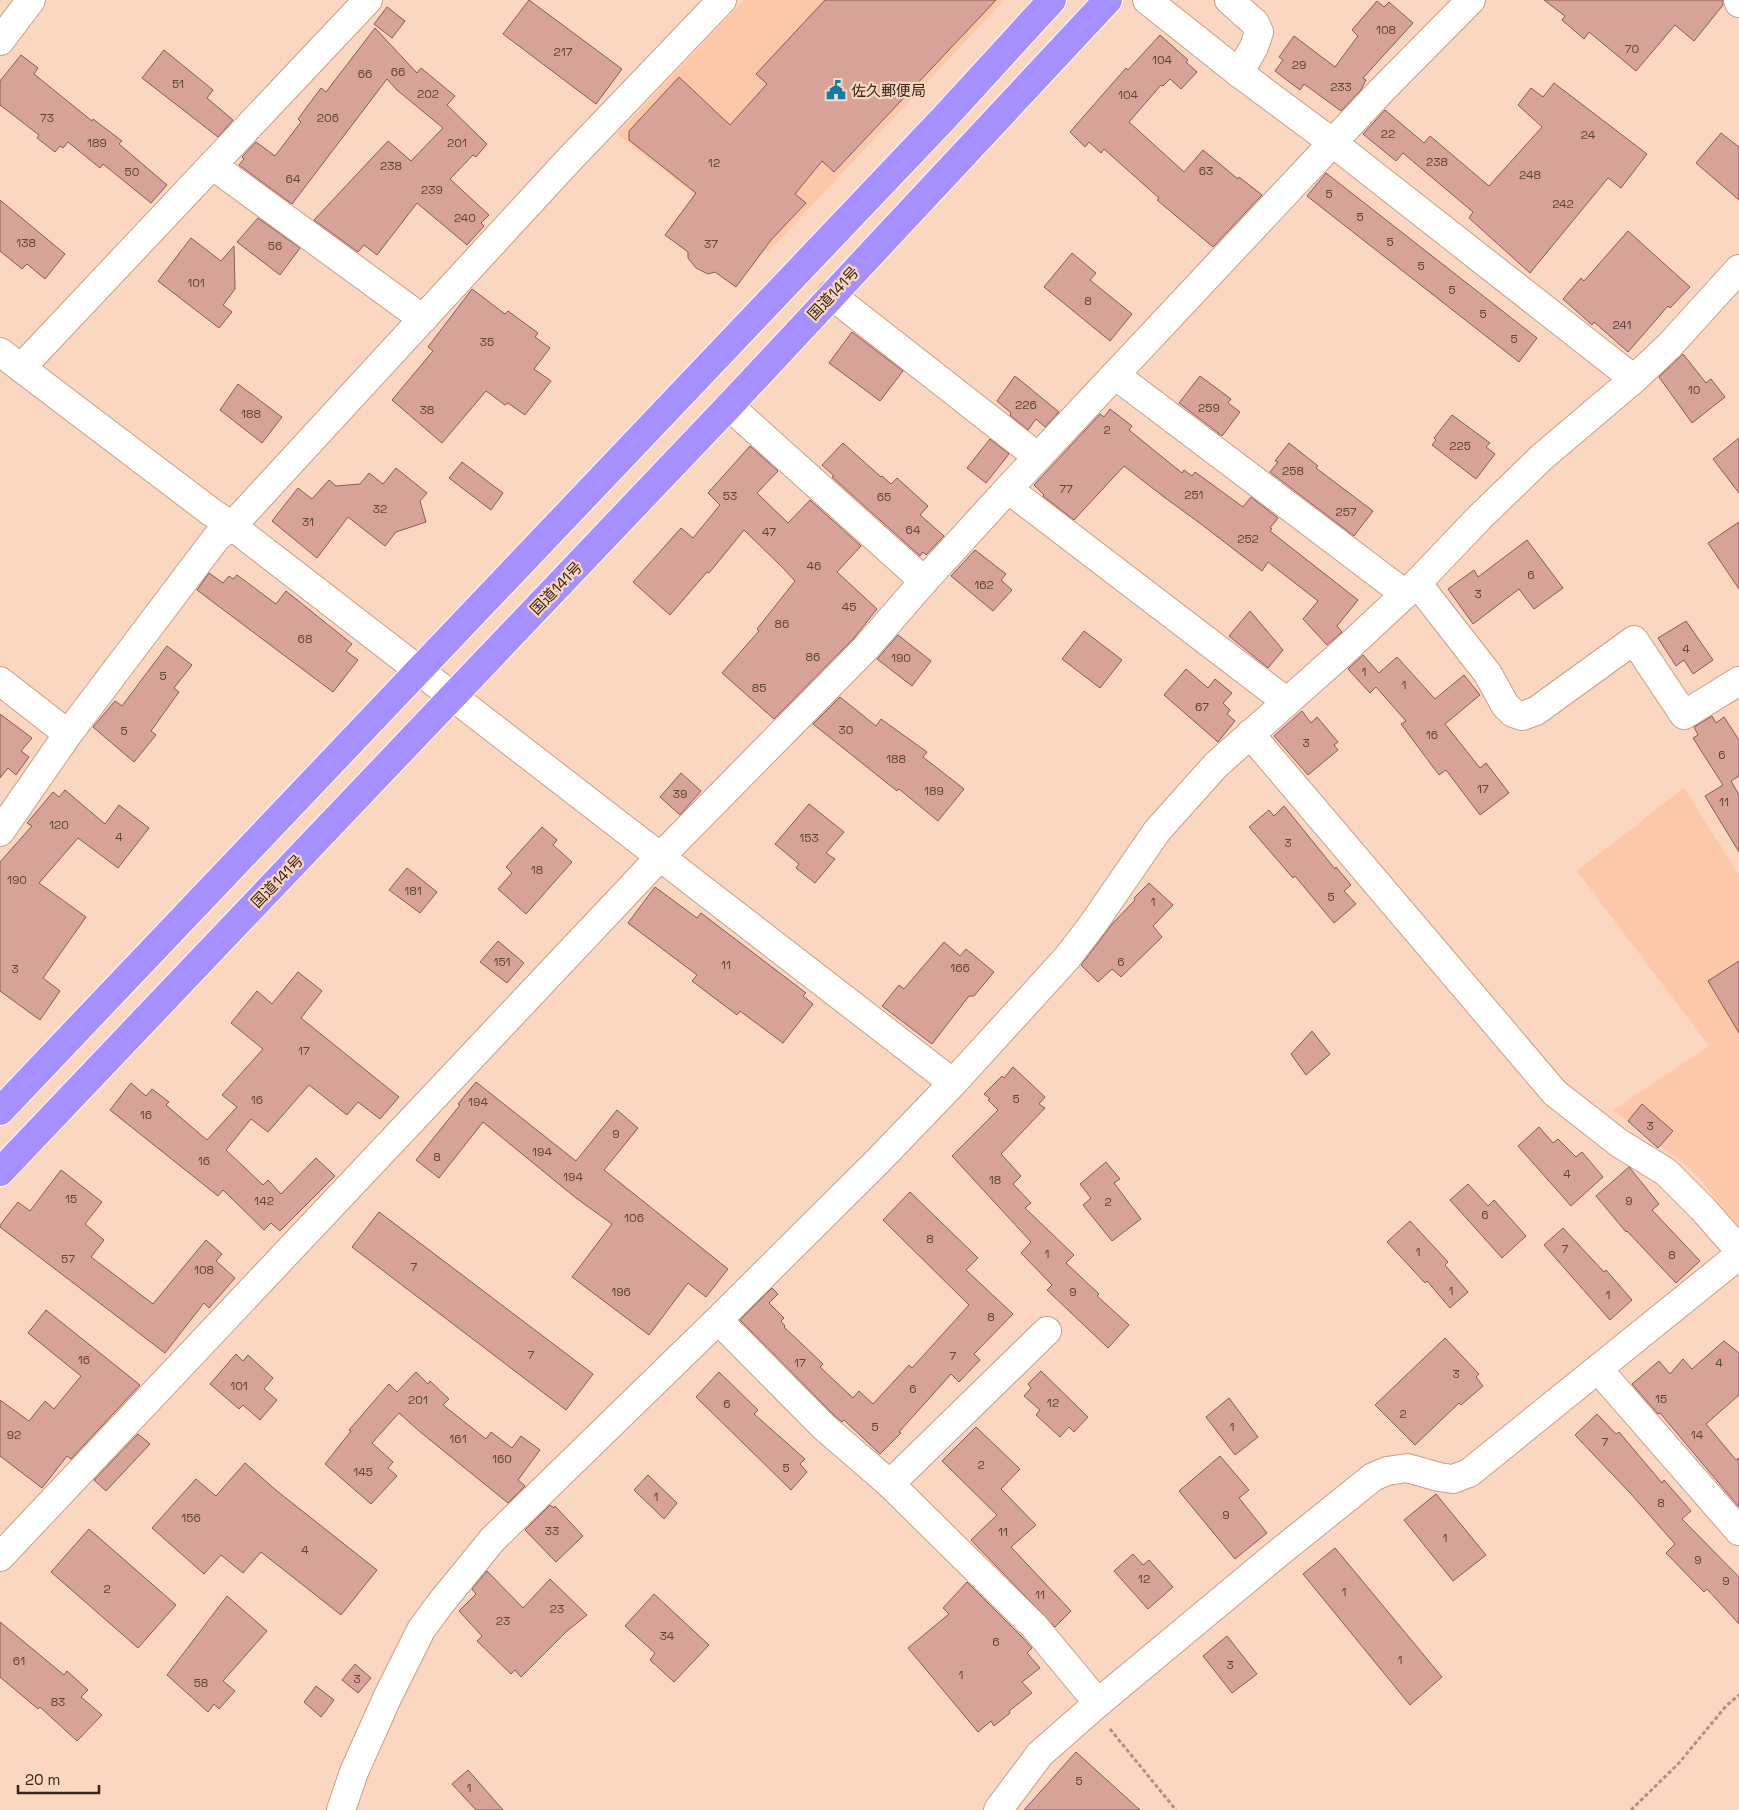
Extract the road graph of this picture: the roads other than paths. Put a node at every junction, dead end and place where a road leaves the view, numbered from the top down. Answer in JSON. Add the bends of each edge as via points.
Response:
{"nodes":[{"id":1,"x":31,"y":0,"type":"edge"},
{"id":2,"x":368,"y":0,"type":"edge"},
{"id":3,"x":722,"y":0,"type":"edge"},
{"id":4,"x":1052,"y":0,"type":"edge"},
{"id":5,"x":1108,"y":0,"type":"edge"},
{"id":6,"x":1230,"y":0,"type":"edge"},
{"id":7,"x":1471,"y":0,"type":"edge"},
{"id":8,"x":1156,"y":7,"type":"edge"},
{"id":9,"x":0,"y":41,"type":"edge"},
{"id":10,"x":1239,"y":73,"type":"junction"},
{"id":11,"x":1334,"y":142,"type":"junction"},
{"id":12,"x":212,"y":165,"type":"junction"},
{"id":13,"x":1739,"y":269,"type":"edge"},
{"id":14,"x":830,"y":295,"type":"junction"},
{"id":15,"x":423,"y":319,"type":"junction"},
{"id":16,"x":10,"y":360,"type":"edge"},
{"id":17,"x":1114,"y":375,"type":"junction"},
{"id":18,"x":1634,"y":379,"type":"junction"},
{"id":19,"x":729,"y":406,"type":"junction"},
{"id":20,"x":1038,"y":457,"type":"junction"},
{"id":21,"x":1008,"y":489,"type":"junction"},
{"id":22,"x":232,"y":526,"type":"junction"},
{"id":23,"x":924,"y":581,"type":"junction"},
{"id":24,"x":1411,"y":589,"type":"junction"},
{"id":25,"x":419,"y":671,"type":"junction"},
{"id":26,"x":0,"y":681,"type":"edge"},
{"id":27,"x":1739,"y":681,"type":"edge"},
{"id":28,"x":453,"y":696,"type":"junction"},
{"id":29,"x":1287,"y":702,"type":"junction"},
{"id":30,"x":68,"y":734,"type":"junction"},
{"id":31,"x":1250,"y":734,"type":"junction"},
{"id":32,"x":0,"y":832,"type":"edge"},
{"id":33,"x":660,"y":856,"type":"junction"},
{"id":34,"x":953,"y":1083,"type":"junction"},
{"id":35,"x":0,"y":1111,"type":"edge"},
{"id":36,"x":0,"y":1172,"type":"edge"},
{"id":37,"x":1739,"y":1250,"type":"edge"},
{"id":38,"x":1739,"y":1255,"type":"edge"},
{"id":39,"x":718,"y":1320,"type":"junction"},
{"id":40,"x":1047,"y":1331,"type":"dead end"},
{"id":41,"x":1598,"y":1370,"type":"junction"},
{"id":42,"x":890,"y":1484,"type":"junction"},
{"id":43,"x":1739,"y":1530,"type":"edge"},
{"id":44,"x":0,"y":1557,"type":"edge"},
{"id":45,"x":1098,"y":1703,"type":"junction"},
{"id":46,"x":340,"y":1810,"type":"edge"},
{"id":47,"x":998,"y":1810,"type":"edge"}],
"edges":[{"from":1,"to":9,"type":"street"},
{"from":2,"to":12,"type":"street"},
{"from":3,"to":15,"type":"street"},
{"from":4,"to":25,"type":"highway"},
{"from":5,"to":14,"type":"highway","name":"国道141号"},
{"from":6,"to":10,"type":"street","via":[[1255,23],[1259,32]]},
{"from":7,"to":11,"type":"street"},
{"from":8,"to":10,"type":"street"},
{"from":10,"to":11,"type":"street"},
{"from":11,"to":17,"type":"street"},
{"from":11,"to":18,"type":"street"},
{"from":12,"to":15,"type":"street"},
{"from":12,"to":16,"type":"street"},
{"from":13,"to":18,"type":"street","via":[[1669,346]]},
{"from":14,"to":19,"type":"highway","name":"国道141号"},
{"from":14,"to":20,"type":"street"},
{"from":15,"to":22,"type":"street"},
{"from":16,"to":22,"type":"street"},
{"from":17,"to":20,"type":"street"},
{"from":17,"to":24,"type":"street"},
{"from":18,"to":24,"type":"street","via":[[1542,458]]},
{"from":19,"to":23,"type":"street"},
{"from":19,"to":28,"type":"highway","name":"国道141号"},
{"from":20,"to":21,"type":"street"},
{"from":21,"to":23,"type":"street"},
{"from":21,"to":29,"type":"street"},
{"from":22,"to":25,"type":"street"},
{"from":22,"to":30,"type":"street","via":[[218,537]]},
{"from":23,"to":33,"type":"street","via":[[865,649]]},
{"from":24,"to":27,"type":"street","via":[[1488,674],[1505,705],[1522,716],[1536,711],[1634,640],[1684,715]]},
{"from":24,"to":29,"type":"street"},
{"from":25,"to":28,"type":"street"},
{"from":25,"to":35,"type":"highway"},
{"from":26,"to":30,"type":"street"},
{"from":28,"to":33,"type":"street"},
{"from":28,"to":36,"type":"highway","name":"国道141号"},
{"from":29,"to":31,"type":"street"},
{"from":30,"to":32,"type":"street"},
{"from":31,"to":34,"type":"street","via":[[1216,765],[1158,831],[1066,958]]},
{"from":31,"to":37,"type":"street","via":[[1555,1094],[1619,1143],[1666,1172]]},
{"from":33,"to":34,"type":"street"},
{"from":33,"to":44,"type":"street"},
{"from":34,"to":39,"type":"street"},
{"from":38,"to":41,"type":"street"},
{"from":39,"to":42,"type":"street","via":[[824,1427]]},
{"from":39,"to":46,"type":"street","via":[[492,1540],[440,1604],[421,1630],[388,1696]]},
{"from":40,"to":42,"type":"street"},
{"from":41,"to":43,"type":"street"},
{"from":41,"to":45,"type":"street","via":[[1469,1473],[1453,1479],[1407,1468],[1373,1477]]},
{"from":42,"to":45,"type":"street","via":[[1035,1627]]},
{"from":45,"to":47,"type":"street","via":[[1040,1754]]}]}
